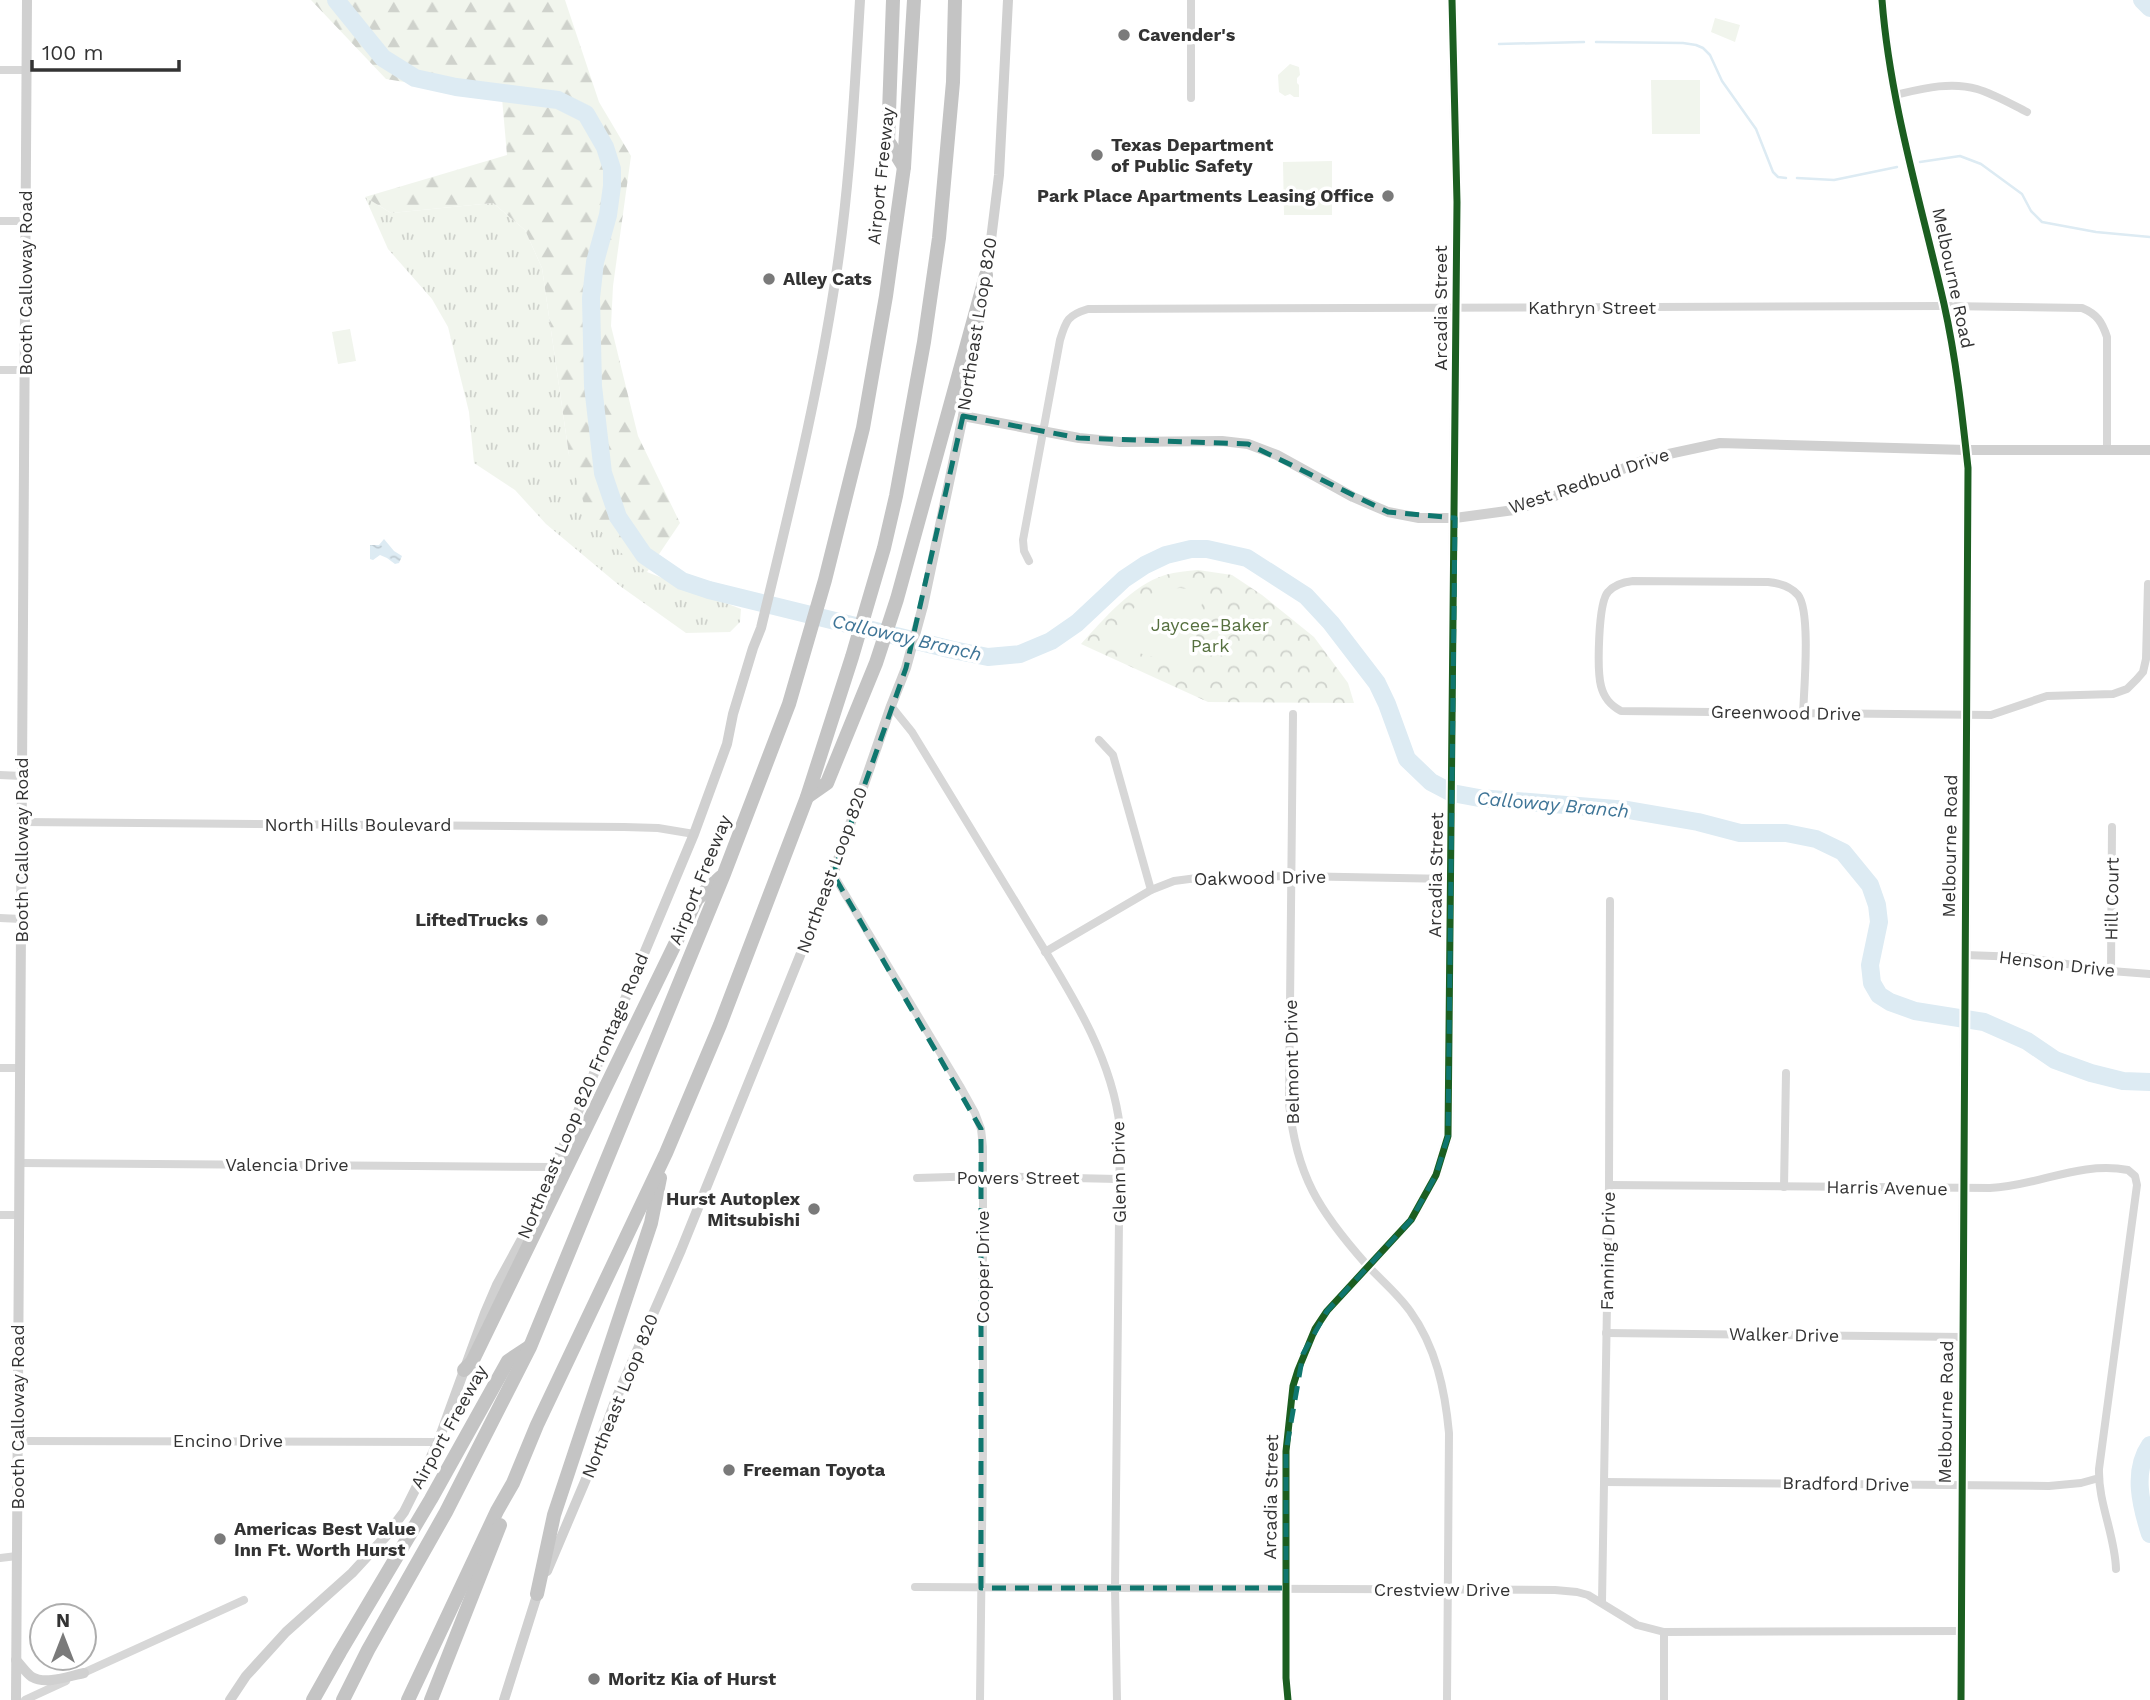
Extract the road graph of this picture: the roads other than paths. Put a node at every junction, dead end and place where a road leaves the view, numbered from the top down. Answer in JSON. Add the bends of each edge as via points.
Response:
{"nodes":[{"id":1,"x":27,"y":0,"type":"edge"},
{"id":2,"x":860,"y":0,"type":"edge"},
{"id":3,"x":893,"y":0,"type":"edge"},
{"id":4,"x":914,"y":0,"type":"edge"},
{"id":5,"x":956,"y":0,"type":"edge"},
{"id":6,"x":1008,"y":0,"type":"edge"},
{"id":7,"x":1191,"y":0,"type":"edge"},
{"id":8,"x":1452,"y":0,"type":"edge"},
{"id":9,"x":1882,"y":0,"type":"edge"},
{"id":10,"x":0,"y":70,"type":"edge"},
{"id":11,"x":27,"y":70,"type":"junction"},
{"id":12,"x":1895,"y":94,"type":"junction"},
{"id":13,"x":1191,"y":98,"type":"dead end"},
{"id":14,"x":2027,"y":112,"type":"dead end"},
{"id":15,"x":904,"y":167,"type":"junction"},
{"id":16,"x":0,"y":221,"type":"edge"},
{"id":17,"x":26,"y":221,"type":"junction"},
{"id":18,"x":986,"y":275,"type":"junction"},
{"id":19,"x":1944,"y":306,"type":"junction"},
{"id":20,"x":1457,"y":308,"type":"junction"},
{"id":21,"x":0,"y":370,"type":"edge"},
{"id":22,"x":25,"y":370,"type":"junction"},
{"id":23,"x":963,"y":416,"type":"junction"},
{"id":24,"x":1042,"y":432,"type":"junction"},
{"id":25,"x":1966,"y":450,"type":"junction"},
{"id":26,"x":2107,"y":450,"type":"junction"},
{"id":27,"x":2150,"y":450,"type":"edge"},
{"id":28,"x":1455,"y":518,"type":"junction"},
{"id":29,"x":1029,"y":561,"type":"dead end"},
{"id":30,"x":2148,"y":584,"type":"dead end"},
{"id":31,"x":891,"y":706,"type":"junction"},
{"id":32,"x":1293,"y":714,"type":"dead end"},
{"id":33,"x":1803,"y":714,"type":"junction"},
{"id":34,"x":1967,"y":714,"type":"junction"},
{"id":35,"x":1099,"y":740,"type":"dead end"},
{"id":36,"x":0,"y":775,"type":"edge"},
{"id":37,"x":22,"y":776,"type":"junction"},
{"id":38,"x":807,"y":797,"type":"junction"},
{"id":39,"x":22,"y":822,"type":"junction"},
{"id":40,"x":2112,"y":827,"type":"dead end"},
{"id":41,"x":694,"y":834,"type":"junction"},
{"id":42,"x":724,"y":874,"type":"junction"},
{"id":43,"x":833,"y":874,"type":"junction"},
{"id":44,"x":1291,"y":876,"type":"junction"},
{"id":45,"x":1452,"y":879,"type":"junction"},
{"id":46,"x":1151,"y":890,"type":"junction"},
{"id":47,"x":1610,"y":901,"type":"dead end"},
{"id":48,"x":0,"y":918,"type":"edge"},
{"id":49,"x":21,"y":919,"type":"junction"},
{"id":50,"x":1045,"y":952,"type":"junction"},
{"id":51,"x":1965,"y":955,"type":"junction"},
{"id":52,"x":2111,"y":971,"type":"junction"},
{"id":53,"x":2150,"y":974,"type":"edge"},
{"id":54,"x":0,"y":1068,"type":"edge"},
{"id":55,"x":20,"y":1068,"type":"junction"},
{"id":56,"x":1786,"y":1073,"type":"dead end"},
{"id":57,"x":666,"y":1153,"type":"junction"},
{"id":58,"x":20,"y":1163,"type":"junction"},
{"id":59,"x":555,"y":1167,"type":"junction"},
{"id":60,"x":983,"y":1176,"type":"junction"},
{"id":61,"x":917,"y":1178,"type":"dead end"},
{"id":62,"x":1118,"y":1179,"type":"junction"},
{"id":63,"x":1609,"y":1185,"type":"junction"},
{"id":64,"x":1784,"y":1187,"type":"junction"},
{"id":65,"x":1965,"y":1189,"type":"junction"},
{"id":66,"x":0,"y":1215,"type":"edge"},
{"id":67,"x":19,"y":1215,"type":"junction"},
{"id":68,"x":1368,"y":1266,"type":"junction"},
{"id":69,"x":1606,"y":1334,"type":"junction"},
{"id":70,"x":1963,"y":1337,"type":"junction"},
{"id":71,"x":530,"y":1347,"type":"junction"},
{"id":72,"x":464,"y":1370,"type":"junction"},
{"id":73,"x":18,"y":1441,"type":"junction"},
{"id":74,"x":438,"y":1442,"type":"junction"},
{"id":75,"x":2099,"y":1478,"type":"junction"},
{"id":76,"x":1605,"y":1482,"type":"junction"},
{"id":77,"x":513,"y":1483,"type":"junction"},
{"id":78,"x":1961,"y":1485,"type":"junction"},
{"id":79,"x":17,"y":1556,"type":"junction"},
{"id":80,"x":0,"y":1558,"type":"edge"},
{"id":81,"x":2116,"y":1569,"type":"dead end"},
{"id":82,"x":915,"y":1587,"type":"dead end"},
{"id":83,"x":981,"y":1588,"type":"junction"},
{"id":84,"x":1115,"y":1588,"type":"junction"},
{"id":85,"x":1286,"y":1588,"type":"junction"},
{"id":86,"x":1448,"y":1590,"type":"junction"},
{"id":87,"x":537,"y":1594,"type":"junction"},
{"id":88,"x":244,"y":1601,"type":"dead end"},
{"id":89,"x":1602,"y":1602,"type":"junction"},
{"id":90,"x":1960,"y":1631,"type":"junction"},
{"id":91,"x":1664,"y":1632,"type":"junction"},
{"id":92,"x":16,"y":1660,"type":"junction"},
{"id":93,"x":84,"y":1673,"type":"junction"},
{"id":94,"x":16,"y":1700,"type":"edge"},
{"id":95,"x":25,"y":1700,"type":"edge"},
{"id":96,"x":230,"y":1700,"type":"edge"},
{"id":97,"x":313,"y":1700,"type":"edge"},
{"id":98,"x":342,"y":1700,"type":"edge"},
{"id":99,"x":408,"y":1700,"type":"edge"},
{"id":100,"x":431,"y":1700,"type":"edge"},
{"id":101,"x":504,"y":1700,"type":"edge"},
{"id":102,"x":980,"y":1700,"type":"edge"},
{"id":103,"x":1117,"y":1700,"type":"edge"},
{"id":104,"x":1288,"y":1700,"type":"edge"},
{"id":105,"x":1447,"y":1700,"type":"edge"},
{"id":106,"x":1664,"y":1700,"type":"edge"},
{"id":107,"x":1961,"y":1700,"type":"edge"}],
"edges":[{"from":1,"to":11,"type":"street","name":"Booth Calloway Road"},
{"from":2,"to":41,"type":"street","name":"Northeast Loop 820 Frontage Road","via":[[850,156],[814,401],[761,628],[727,744]]},
{"from":3,"to":15,"type":"highway","via":[[888,141]]},
{"from":4,"to":15,"type":"highway","name":"Airport Freeway"},
{"from":5,"to":38,"type":"highway","via":[[939,238],[896,496]]},
{"from":6,"to":18,"type":"street","name":"Northeast Loop 820","via":[[999,174]]},
{"from":7,"to":13,"type":"street"},
{"from":8,"to":20,"type":"street","name":"Arcadia Street"},
{"from":9,"to":12,"type":"street","name":"Melbourne Road"},
{"from":10,"to":11,"type":"street"},
{"from":11,"to":17,"type":"street","name":"Booth Calloway Road"},
{"from":12,"to":14,"type":"street","via":[[1964,86]]},
{"from":12,"to":19,"type":"street","name":"Melbourne Road"},
{"from":15,"to":42,"type":"highway","name":"Airport Freeway","via":[[863,428],[825,580],[789,704]]},
{"from":16,"to":17,"type":"street"},
{"from":17,"to":22,"type":"street","name":"Booth Calloway Road"},
{"from":18,"to":23,"type":"street","name":"Northeast Loop 820"},
{"from":18,"to":38,"type":"highway","via":[[876,663],[827,783]]},
{"from":19,"to":20,"type":"street","name":"Kathryn Street"},
{"from":19,"to":25,"type":"street","name":"Melbourne Road","via":[[1959,379]]},
{"from":19,"to":26,"type":"street","name":"Kathryn Street","via":[[2067,307],[2092,312],[2107,337]]},
{"from":20,"to":24,"type":"street","name":"Kathryn Street","via":[[1088,309],[1073,314],[1065,323]]},
{"from":20,"to":28,"type":"street","name":"Arcadia Street"},
{"from":21,"to":22,"type":"street"},
{"from":22,"to":37,"type":"street","name":"Booth Calloway Road"},
{"from":23,"to":24,"type":"street","name":"West Redbud Drive"},
{"from":23,"to":31,"type":"street","name":"Northeast Loop 820","via":[[923,606]]},
{"from":24,"to":28,"type":"street","name":"West Redbud Drive","via":[[1120,442],[1248,444],[1388,512]]},
{"from":24,"to":29,"type":"street","name":"Kathryn Street","via":[[1023,540]]},
{"from":25,"to":26,"type":"street","name":"West Redbud Drive"},
{"from":25,"to":28,"type":"street","name":"West Redbud Drive","via":[[1720,443],[1650,458],[1514,510]]},
{"from":25,"to":34,"type":"street","name":"Melbourne Road"},
{"from":26,"to":27,"type":"street","name":"West Redbud Drive"},
{"from":28,"to":45,"type":"street","name":"Arcadia Street"},
{"from":30,"to":34,"type":"street","name":"Greenwood Drive","via":[[2147,660],[2143,672],[2127,689],[2113,694],[2047,696],[1991,715]]},
{"from":31,"to":43,"type":"street","name":"Northeast Loop 820"},
{"from":31,"to":50,"type":"street","name":"Glenn Drive","via":[[912,732]]},
{"from":32,"to":44,"type":"street","name":"Belmont Drive"},
{"from":33,"to":33,"type":"street","name":"Greenwood Drive","via":[[1804,608],[1798,595],[1787,587],[1775,583],[1633,581],[1608,591],[1600,618],[1600,679],[1612,706],[1621,711]]},
{"from":33,"to":34,"type":"street","name":"Greenwood Drive"},
{"from":34,"to":51,"type":"street","name":"Melbourne Road"},
{"from":35,"to":46,"type":"street","via":[[1113,755]]},
{"from":36,"to":37,"type":"street"},
{"from":37,"to":39,"type":"street","name":"Booth Calloway Road"},
{"from":38,"to":57,"type":"highway"},
{"from":39,"to":41,"type":"street","name":"North Hills Boulevard","via":[[624,827]]},
{"from":39,"to":49,"type":"street","name":"Booth Calloway Road"},
{"from":40,"to":52,"type":"street","name":"Hill Court"},
{"from":41,"to":59,"type":"street","name":"Northeast Loop 820 Frontage Road"},
{"from":42,"to":71,"type":"highway","name":"Airport Freeway"},
{"from":42,"to":72,"type":"highway","via":[[697,899],[472,1362]]},
{"from":43,"to":60,"type":"street","name":"Cooper Drive","via":[[975,1113],[981,1129]]},
{"from":43,"to":87,"type":"street","name":"Northeast Loop 820"},
{"from":44,"to":45,"type":"street","name":"Oakwood Drive"},
{"from":44,"to":46,"type":"street","name":"Oakwood Drive","via":[[1197,878]]},
{"from":44,"to":68,"type":"street","name":"Belmont Drive","via":[[1292,1130],[1302,1167],[1321,1208]]},
{"from":45,"to":68,"type":"street","name":"Arcadia Street","via":[[1448,1136],[1436,1175],[1411,1220]]},
{"from":46,"to":50,"type":"street","name":"Oakwood Drive"},
{"from":47,"to":63,"type":"street","name":"Fanning Drive"},
{"from":48,"to":49,"type":"street"},
{"from":49,"to":55,"type":"street","name":"Booth Calloway Road"},
{"from":50,"to":62,"type":"street","name":"Glenn Drive","via":[[1091,1031],[1113,1088],[1119,1128]]},
{"from":51,"to":52,"type":"street","name":"Henson Drive","via":[[2022,957]]},
{"from":51,"to":65,"type":"street","name":"Melbourne Road"},
{"from":52,"to":53,"type":"street","name":"Henson Drive"},
{"from":54,"to":55,"type":"street"},
{"from":55,"to":58,"type":"street","name":"Booth Calloway Road"},
{"from":56,"to":64,"type":"street"},
{"from":57,"to":77,"type":"highway"},
{"from":57,"to":87,"type":"highway","via":[[651,1223],[554,1515]]},
{"from":58,"to":59,"type":"street","name":"Valencia Drive"},
{"from":58,"to":67,"type":"street","name":"Booth Calloway Road"},
{"from":59,"to":72,"type":"street","name":"Northeast Loop 820 Frontage Road","via":[[489,1303]]},
{"from":60,"to":61,"type":"street","name":"Powers Street"},
{"from":60,"to":62,"type":"street","name":"Powers Street"},
{"from":60,"to":83,"type":"street","name":"Cooper Drive"},
{"from":62,"to":84,"type":"street","name":"Glenn Drive"},
{"from":63,"to":64,"type":"street","name":"Harris Avenue"},
{"from":63,"to":69,"type":"street","name":"Fanning Drive"},
{"from":64,"to":65,"type":"street","name":"Harris Avenue"},
{"from":65,"to":70,"type":"street","name":"Melbourne Road"},
{"from":65,"to":75,"type":"street","name":"Harris Avenue","via":[[2014,1187],[2079,1169],[2119,1168],[2135,1176]]},
{"from":66,"to":67,"type":"street"},
{"from":67,"to":73,"type":"street","name":"Booth Calloway Road"},
{"from":68,"to":85,"type":"street","name":"Arcadia Street","via":[[1315,1329],[1293,1386],[1286,1451]]},
{"from":68,"to":86,"type":"street","name":"Belmont Drive","via":[[1411,1312],[1441,1378],[1449,1433]]},
{"from":69,"to":70,"type":"street","name":"Walker Drive"},
{"from":69,"to":76,"type":"street","name":"Fanning Drive"},
{"from":70,"to":78,"type":"street","name":"Melbourne Road"},
{"from":71,"to":97,"type":"highway","name":"Airport Freeway","via":[[508,1361]]},
{"from":71,"to":98,"type":"highway"},
{"from":72,"to":74,"type":"street","name":"Northeast Loop 820 Frontage Road"},
{"from":73,"to":74,"type":"street","name":"Encino Drive"},
{"from":73,"to":79,"type":"street","name":"Booth Calloway Road"},
{"from":74,"to":96,"type":"street","name":"Northeast Loop 820 Frontage Road","via":[[404,1512],[386,1536],[286,1632]]},
{"from":75,"to":78,"type":"street","name":"Bradford Drive","via":[[2049,1486]]},
{"from":75,"to":81,"type":"street"},
{"from":76,"to":78,"type":"street","name":"Bradford Drive"},
{"from":76,"to":89,"type":"street","name":"Fanning Drive"},
{"from":77,"to":99,"type":"highway"},
{"from":77,"to":100,"type":"highway"},
{"from":78,"to":90,"type":"street","name":"Melbourne Road"},
{"from":79,"to":80,"type":"street"},
{"from":79,"to":92,"type":"street","name":"Booth Calloway Road"},
{"from":82,"to":83,"type":"street","name":"Crestview Drive"},
{"from":83,"to":84,"type":"street","name":"Crestview Drive"},
{"from":83,"to":102,"type":"street","name":"Cooper Drive"},
{"from":84,"to":85,"type":"street","name":"Crestview Drive"},
{"from":84,"to":103,"type":"street","name":"Glenn Drive"},
{"from":85,"to":86,"type":"street","name":"Crestview Drive"},
{"from":85,"to":104,"type":"street","name":"Arcadia Street"},
{"from":86,"to":89,"type":"street","name":"Crestview Drive","via":[[1567,1591]]},
{"from":86,"to":105,"type":"street","name":"Belmont Drive"},
{"from":87,"to":101,"type":"street","name":"Northeast Loop 820"},
{"from":88,"to":93,"type":"street"},
{"from":89,"to":91,"type":"street","name":"Crestview Drive","via":[[1637,1625]]},
{"from":90,"to":91,"type":"street","name":"Crestview Drive"},
{"from":90,"to":107,"type":"street","name":"Melbourne Road"},
{"from":91,"to":106,"type":"street"},
{"from":92,"to":93,"type":"street","via":[[39,1679]]},
{"from":92,"to":94,"type":"street","name":"Booth Calloway Road"},
{"from":93,"to":95,"type":"street"}]}
